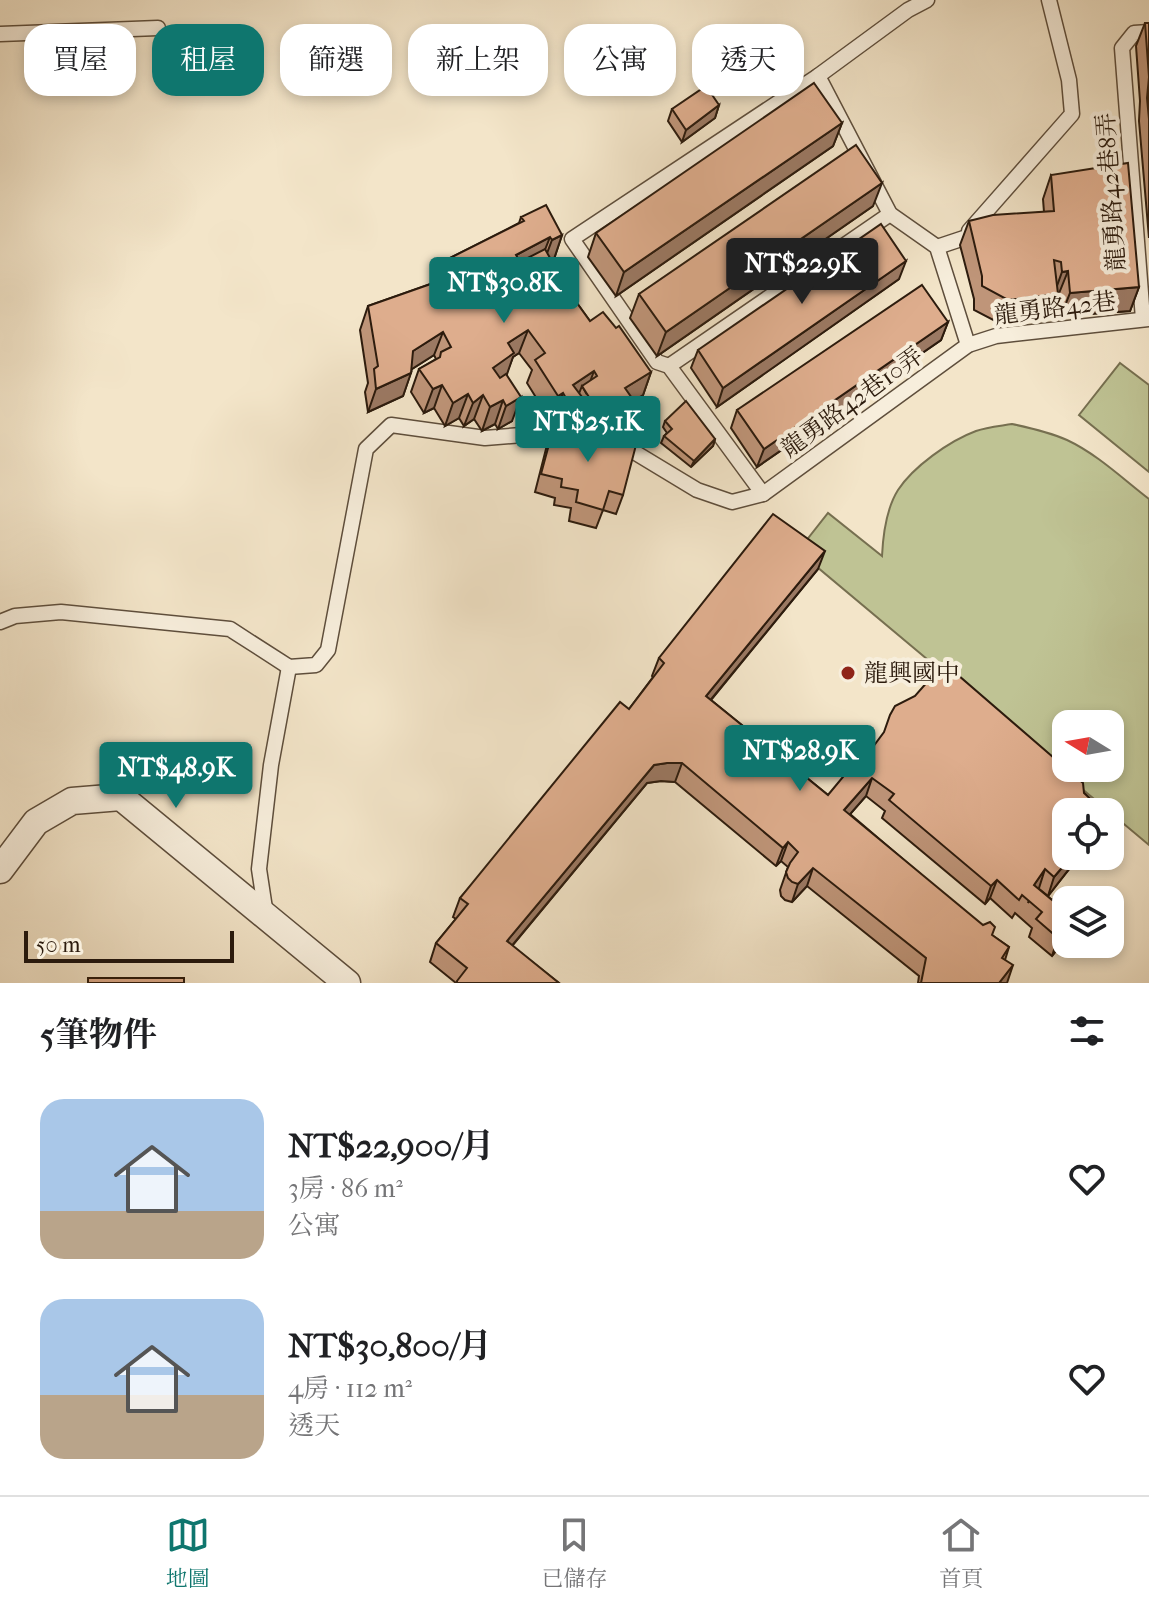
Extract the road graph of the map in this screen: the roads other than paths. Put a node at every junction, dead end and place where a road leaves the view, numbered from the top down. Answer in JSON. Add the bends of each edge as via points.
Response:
{"nodes":[{"id":1,"x":927,"y":0,"type":"edge"},
{"id":2,"x":1049,"y":0,"type":"edge"},
{"id":3,"x":152,"y":28,"type":"edge"},
{"id":4,"x":1149,"y":32,"type":"edge"},
{"id":5,"x":0,"y":34,"type":"edge"},
{"id":6,"x":818,"y":76,"type":"junction"},
{"id":7,"x":890,"y":214,"type":"junction"},
{"id":8,"x":990,"y":233,"type":"edge"},
{"id":9,"x":964,"y":238,"type":"junction"},
{"id":10,"x":937,"y":247,"type":"junction"},
{"id":11,"x":1146,"y":319,"type":"edge"},
{"id":12,"x":968,"y":345,"type":"junction"},
{"id":13,"x":669,"y":366,"type":"junction"},
{"id":14,"x":763,"y":494,"type":"junction"},
{"id":15,"x":0,"y":622,"type":"edge"},
{"id":16,"x":289,"y":667,"type":"junction"},
{"id":17,"x":0,"y":870,"type":"edge"},
{"id":18,"x":266,"y":916,"type":"junction"},
{"id":19,"x":347,"y":983,"type":"edge"}],
"edges":[{"from":1,"to":6,"type":"lane"},
{"from":2,"to":9,"type":"lane","via":[[1072,114]]},
{"from":3,"to":5,"type":"lane"},
{"from":4,"to":11,"type":"lane","name":"龍勇路42巷8弄","via":[[1134,33],[1122,48]]},
{"from":6,"to":7,"type":"lane"},
{"from":6,"to":13,"type":"lane","via":[[572,239],[657,362]]},
{"from":7,"to":10,"type":"lane"},
{"from":7,"to":13,"type":"lane"},
{"from":8,"to":9,"type":"lane"},
{"from":9,"to":10,"type":"lane"},
{"from":10,"to":12,"type":"lane"},
{"from":11,"to":12,"type":"lane","name":"龍勇路42巷","via":[[996,336]]},
{"from":12,"to":14,"type":"lane","name":"龍勇路42巷10弄"},
{"from":13,"to":14,"type":"lane"},
{"from":14,"to":16,"type":"lane","via":[[732,502],[697,490],[611,438],[559,432],[485,438],[391,425],[366,449],[328,650],[316,665]]},
{"from":15,"to":16,"type":"lane","via":[[61,612],[230,629]]},
{"from":16,"to":18,"type":"lane","via":[[259,869]]},
{"from":17,"to":18,"type":"street","via":[[36,822],[72,801],[121,797]]},
{"from":18,"to":19,"type":"street"}]}
